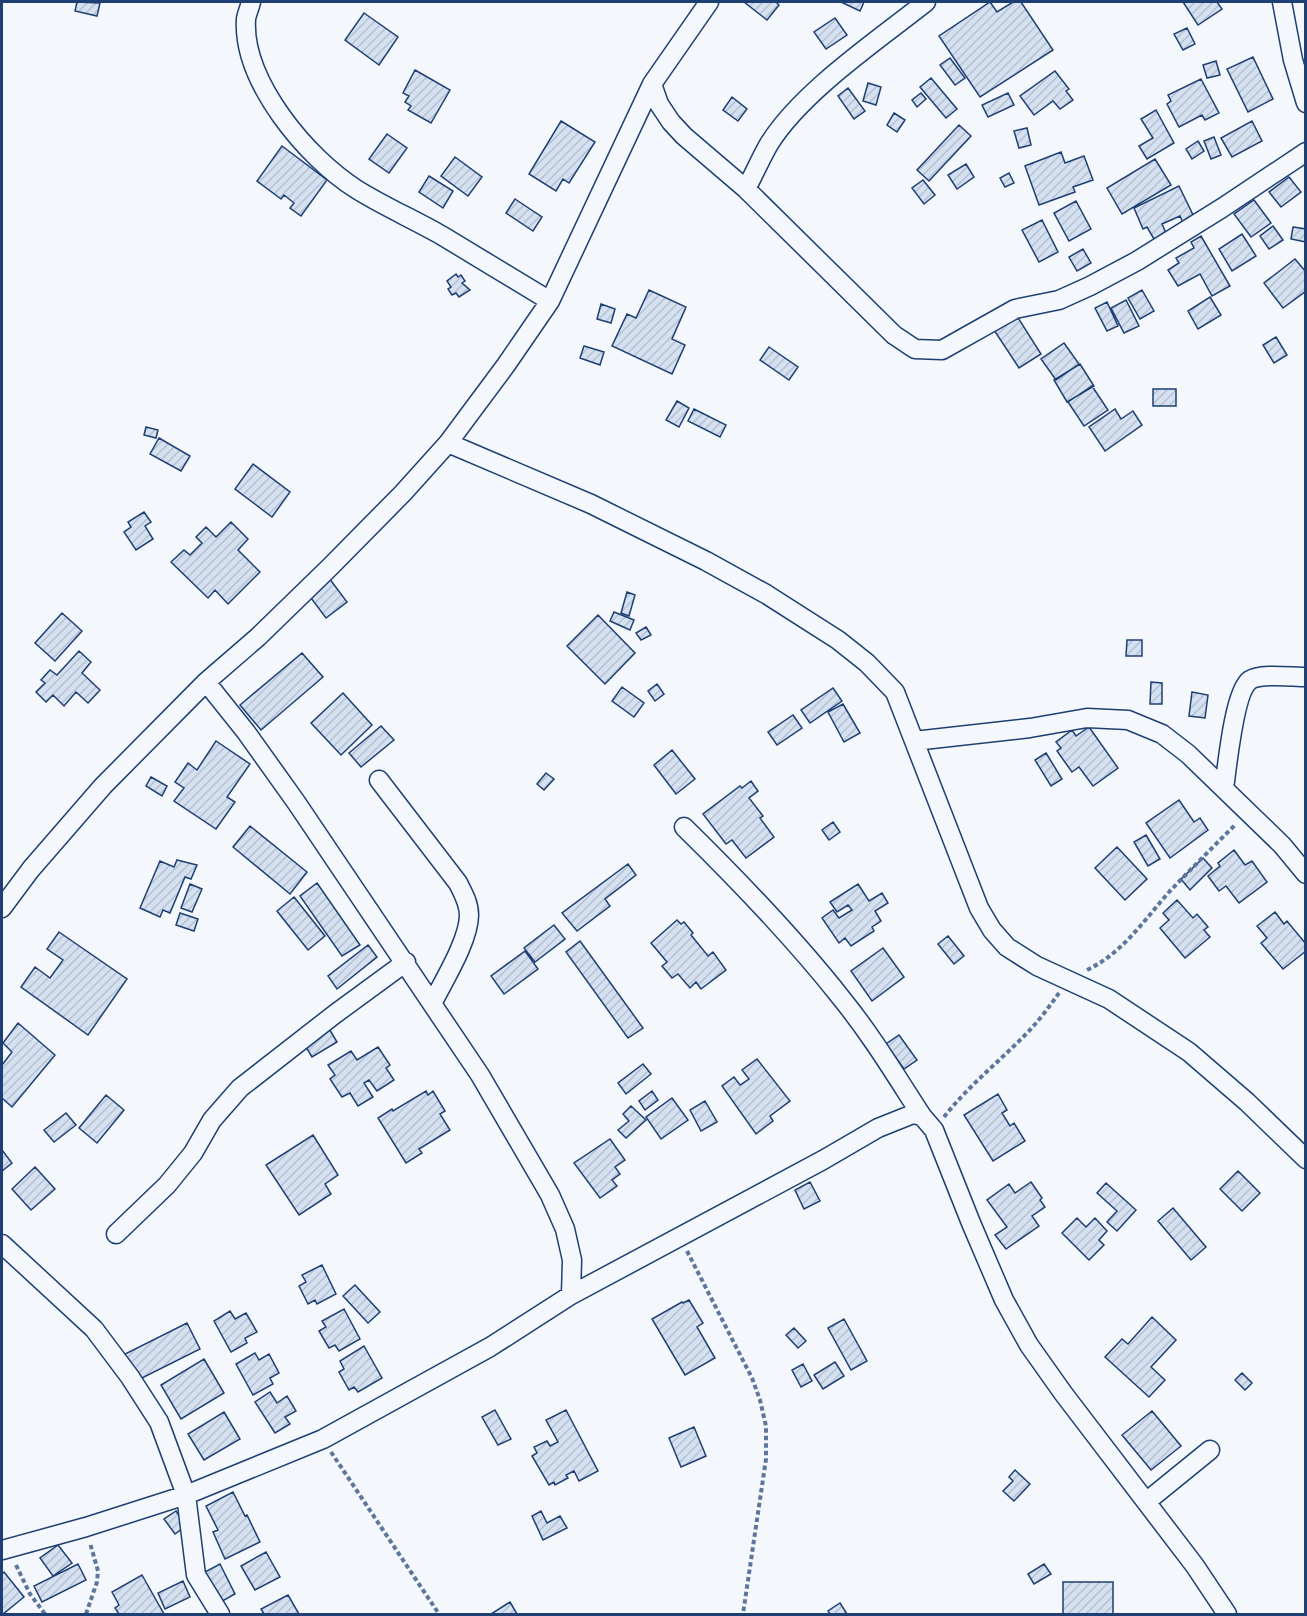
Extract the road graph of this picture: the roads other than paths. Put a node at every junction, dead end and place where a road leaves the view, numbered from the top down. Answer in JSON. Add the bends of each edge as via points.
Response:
{"nodes":[{"id":1,"x":251,"y":2,"type":"edge"},
{"id":2,"x":709,"y":2,"type":"edge"},
{"id":3,"x":926,"y":2,"type":"edge"},
{"id":4,"x":1282,"y":2,"type":"edge"},
{"id":5,"x":652,"y":84,"type":"junction"},
{"id":6,"x":1305,"y":103,"type":"edge"},
{"id":7,"x":1305,"y":152,"type":"edge"},
{"id":8,"x":746,"y":189,"type":"junction"},
{"id":9,"x":550,"y":302,"type":"junction"},
{"id":10,"x":448,"y":442,"type":"junction"},
{"id":11,"x":1305,"y":677,"type":"edge"},
{"id":12,"x":206,"y":682,"type":"junction"},
{"id":13,"x":914,"y":741,"type":"junction"},
{"id":14,"x":379,"y":780,"type":"dead end"},
{"id":15,"x":1224,"y":789,"type":"junction"},
{"id":16,"x":684,"y":827,"type":"dead end"},
{"id":17,"x":1305,"y":874,"type":"edge"},
{"id":18,"x":2,"y":908,"type":"edge"},
{"id":19,"x":406,"y":963,"type":"junction"},
{"id":20,"x":433,"y":1002,"type":"junction"},
{"id":21,"x":928,"y":1123,"type":"junction"},
{"id":22,"x":1305,"y":1159,"type":"edge"},
{"id":23,"x":116,"y":1234,"type":"dead end"},
{"id":24,"x":2,"y":1244,"type":"edge"},
{"id":25,"x":571,"y":1295,"type":"junction"},
{"id":26,"x":1209,"y":1450,"type":"dead end"},
{"id":27,"x":186,"y":1495,"type":"junction"},
{"id":28,"x":1146,"y":1502,"type":"junction"},
{"id":29,"x":5,"y":1549,"type":"edge"},
{"id":30,"x":220,"y":1614,"type":"edge"},
{"id":31,"x":1227,"y":1614,"type":"edge"}],
"edges":[{"from":1,"to":9,"type":"street","via":[[246,19],[250,56],[271,102],[297,138],[356,189],[417,221]]},
{"from":2,"to":5,"type":"street"},
{"from":3,"to":8,"type":"street","via":[[829,79],[790,117],[770,143]]},
{"from":4,"to":6,"type":"street"},
{"from":5,"to":8,"type":"street","via":[[670,122]]},
{"from":5,"to":9,"type":"street"},
{"from":7,"to":8,"type":"street","via":[[1128,266],[1059,300],[1015,309],[942,350],[915,349],[894,334]]},
{"from":9,"to":10,"type":"street"},
{"from":10,"to":12,"type":"street","via":[[330,567]]},
{"from":10,"to":13,"type":"street","via":[[656,535],[766,594],[838,640],[895,692]]},
{"from":11,"to":15,"type":"street","via":[[1272,676],[1252,679],[1244,685]]},
{"from":12,"to":18,"type":"street","via":[[103,786]]},
{"from":12,"to":19,"type":"street","via":[[246,732]]},
{"from":13,"to":15,"type":"street","via":[[1087,718],[1128,720],[1162,734]]},
{"from":13,"to":22,"type":"street","via":[[979,908],[1007,947],[1037,966],[1109,999],[1189,1052]]},
{"from":14,"to":20,"type":"street","via":[[467,900],[470,915],[466,934]]},
{"from":15,"to":17,"type":"street","via":[[1282,845]]},
{"from":16,"to":21,"type":"street","via":[[730,872],[842,998]]},
{"from":19,"to":20,"type":"street"},
{"from":19,"to":23,"type":"street","via":[[240,1088],[212,1120],[193,1153],[167,1185]]},
{"from":20,"to":25,"type":"street","via":[[550,1196],[565,1229],[572,1260]]},
{"from":21,"to":25,"type":"street","via":[[914,1114],[878,1128]]},
{"from":21,"to":28,"type":"street","via":[[1004,1300],[1029,1345]]},
{"from":24,"to":27,"type":"street","via":[[94,1329],[130,1377],[159,1422]]},
{"from":25,"to":27,"type":"street","via":[[490,1347],[323,1439]]},
{"from":26,"to":28,"type":"street"},
{"from":27,"to":29,"type":"street"},
{"from":27,"to":30,"type":"street","via":[[196,1575]]},
{"from":28,"to":31,"type":"street"}]}
